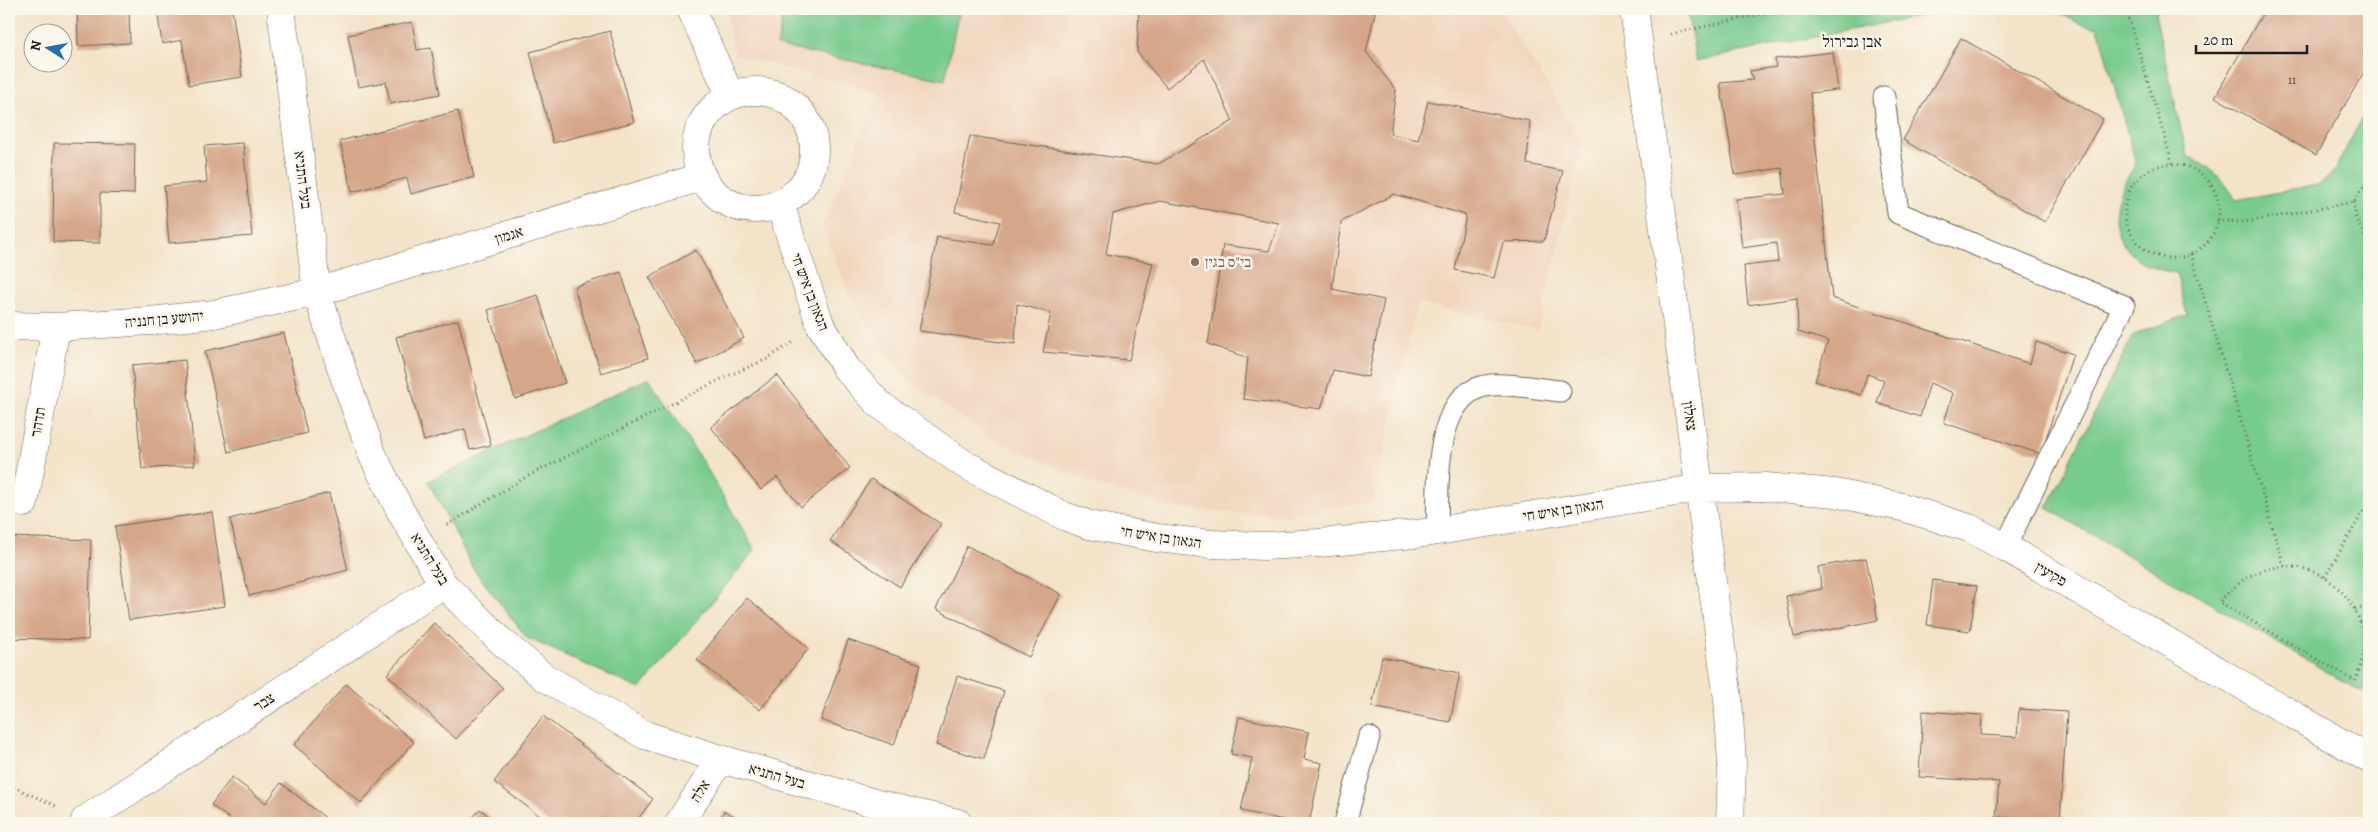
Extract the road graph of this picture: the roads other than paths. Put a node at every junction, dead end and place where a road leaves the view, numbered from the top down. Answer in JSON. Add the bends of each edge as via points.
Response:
{"nodes":[{"id":1,"x":281,"y":9,"type":"edge"},
{"id":2,"x":691,"y":9,"type":"edge"},
{"id":3,"x":1634,"y":9,"type":"edge"},
{"id":4,"x":730,"y":96,"type":"junction"},
{"id":5,"x":1884,"y":97,"type":"dead end"},
{"id":6,"x":702,"y":177,"type":"junction"},
{"id":7,"x":780,"y":205,"type":"junction"},
{"id":8,"x":317,"y":292,"type":"junction"},
{"id":9,"x":9,"y":326,"type":"edge"},
{"id":10,"x":56,"y":327,"type":"junction"},
{"id":11,"x":1560,"y":391,"type":"dead end"},
{"id":12,"x":1700,"y":488,"type":"junction"},
{"id":13,"x":9,"y":501,"type":"edge"},
{"id":14,"x":1437,"y":531,"type":"junction"},
{"id":15,"x":2005,"y":547,"type":"junction"},
{"id":16,"x":443,"y":584,"type":"junction"},
{"id":17,"x":1369,"y":737,"type":"dead end"},
{"id":18,"x":2369,"y":759,"type":"edge"},
{"id":19,"x":721,"y":760,"type":"junction"},
{"id":20,"x":85,"y":820,"type":"road end"},
{"id":21,"x":679,"y":823,"type":"edge"},
{"id":22,"x":958,"y":823,"type":"edge"},
{"id":23,"x":1345,"y":823,"type":"edge"},
{"id":24,"x":1730,"y":823,"type":"edge"}],
"edges":[{"from":1,"to":8,"type":"street","name":"בעל התניא"},
{"from":2,"to":4,"type":"street"},
{"from":3,"to":12,"type":"street","name":"צאלון"},
{"from":4,"to":6,"type":"street","via":[[715,106],[703,121],[696,139],[696,158]]},
{"from":4,"to":7,"type":"street","via":[[748,90],[767,91],[785,98],[810,125],[815,144],[814,162],[807,180]]},
{"from":5,"to":15,"type":"lane","via":[[1898,213],[2124,306]]},
{"from":6,"to":7,"type":"street","via":[[712,192],[744,209],[762,210]]},
{"from":6,"to":8,"type":"street","name":"אגמון"},
{"from":7,"to":14,"type":"street","name":"הגאון בן איש חי","via":[[820,324],[846,368],[879,404],[964,464],[1064,516],[1089,525],[1184,542],[1256,546],[1346,542]]},
{"from":8,"to":10,"type":"street","name":"יהושע בן חנניה","via":[[214,314]]},
{"from":8,"to":16,"type":"street","name":"בעל התניא","via":[[372,454]]},
{"from":9,"to":10,"type":"street","name":"יהושע בן חנניה"},
{"from":10,"to":13,"type":"street","name":"תדהר","via":[[24,503]]},
{"from":11,"to":14,"type":"lane","via":[[1490,384],[1468,393],[1454,408],[1441,448]]},
{"from":12,"to":14,"type":"street","name":"הגאון בן איש חי"},
{"from":12,"to":15,"type":"street","name":"פקיעין","via":[[1800,489],[1869,499],[1969,528]]},
{"from":12,"to":24,"type":"street","name":"צאלון","via":[[1731,732]]},
{"from":15,"to":18,"type":"street","name":"פקיעין"},
{"from":16,"to":19,"type":"street","name":"בעל התניא","via":[[501,641],[544,677],[645,735]]},
{"from":16,"to":20,"type":"street","name":"צבר"},
{"from":17,"to":23,"type":"lane"},
{"from":19,"to":21,"type":"street","name":"אלה"},
{"from":19,"to":22,"type":"street","name":"בעל התניא"}]}
